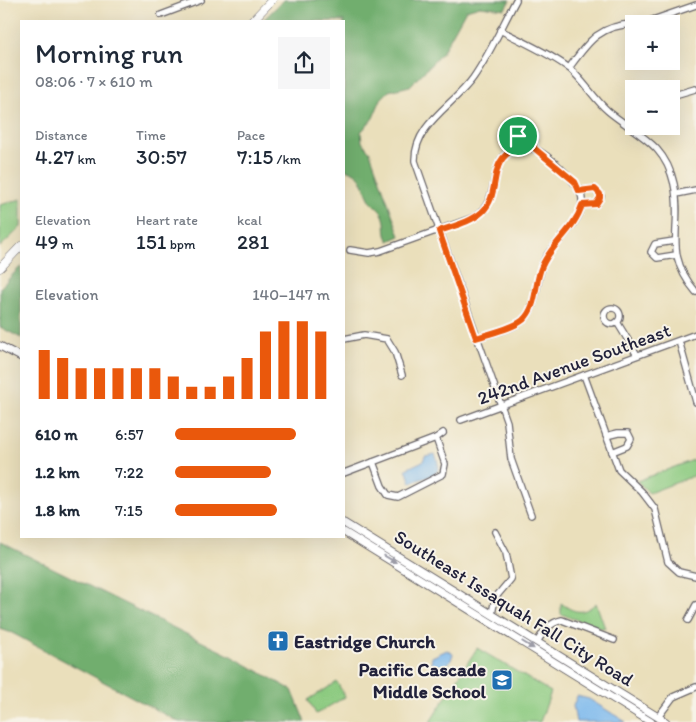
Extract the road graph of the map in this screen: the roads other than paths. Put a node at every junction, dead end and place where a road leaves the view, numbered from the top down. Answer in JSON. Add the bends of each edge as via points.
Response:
{"nodes":[{"id":1,"x":201,"y":0,"type":"edge"},
{"id":2,"x":272,"y":0,"type":"edge"},
{"id":3,"x":516,"y":0,"type":"edge"},
{"id":4,"x":696,"y":5,"type":"edge"},
{"id":5,"x":161,"y":15,"type":"dead end"},
{"id":6,"x":667,"y":15,"type":"edge"},
{"id":7,"x":253,"y":20,"type":"edge"},
{"id":8,"x":625,"y":25,"type":"edge"},
{"id":9,"x":500,"y":30,"type":"junction"},
{"id":10,"x":569,"y":68,"type":"junction"},
{"id":11,"x":696,"y":82,"type":"edge"},
{"id":12,"x":696,"y":90,"type":"edge"},
{"id":13,"x":680,"y":94,"type":"edge"},
{"id":14,"x":625,"y":121,"type":"edge"},
{"id":15,"x":643,"y":135,"type":"edge"},
{"id":16,"x":517,"y":148,"type":"junction"},
{"id":17,"x":534,"y":148,"type":"junction"},
{"id":18,"x":696,"y":190,"type":"edge"},
{"id":19,"x":579,"y":191,"type":"junction"},
{"id":20,"x":676,"y":194,"type":"junction"},
{"id":21,"x":582,"y":202,"type":"junction"},
{"id":22,"x":439,"y":231,"type":"junction"},
{"id":23,"x":674,"y":241,"type":"junction"},
{"id":24,"x":20,"y":247,"type":"edge"},
{"id":25,"x":350,"y":250,"type":"dead end"},
{"id":26,"x":676,"y":255,"type":"junction"},
{"id":27,"x":0,"y":268,"type":"edge"},
{"id":28,"x":696,"y":292,"type":"edge"},
{"id":29,"x":617,"y":322,"type":"dead end"},
{"id":30,"x":696,"y":334,"type":"edge"},
{"id":31,"x":476,"y":338,"type":"junction"},
{"id":32,"x":345,"y":339,"type":"edge"},
{"id":33,"x":679,"y":341,"type":"junction"},
{"id":34,"x":0,"y":346,"type":"edge"},
{"id":35,"x":638,"y":355,"type":"junction"},
{"id":36,"x":20,"y":356,"type":"edge"},
{"id":37,"x":402,"y":374,"type":"dead end"},
{"id":38,"x":584,"y":375,"type":"junction"},
{"id":39,"x":696,"y":402,"type":"edge"},
{"id":40,"x":500,"y":406,"type":"junction"},
{"id":41,"x":461,"y":420,"type":"dead end"},
{"id":42,"x":443,"y":433,"type":"dead end"},
{"id":43,"x":606,"y":436,"type":"junction"},
{"id":44,"x":436,"y":438,"type":"junction"},
{"id":45,"x":612,"y":452,"type":"junction"},
{"id":46,"x":374,"y":462,"type":"junction"},
{"id":47,"x":345,"y":473,"type":"edge"},
{"id":48,"x":531,"y":515,"type":"dead end"},
{"id":49,"x":345,"y":524,"type":"edge"},
{"id":50,"x":495,"y":532,"type":"dead end"},
{"id":51,"x":345,"y":533,"type":"edge"},
{"id":52,"x":696,"y":576,"type":"edge"},
{"id":53,"x":696,"y":605,"type":"edge"},
{"id":54,"x":492,"y":614,"type":"junction"},
{"id":55,"x":688,"y":620,"type":"dead end"},
{"id":56,"x":614,"y":640,"type":"dead end"},
{"id":57,"x":537,"y":642,"type":"junction"},
{"id":58,"x":696,"y":687,"type":"edge"},
{"id":59,"x":658,"y":717,"type":"junction"},
{"id":60,"x":651,"y":722,"type":"edge"},
{"id":61,"x":666,"y":722,"type":"edge"}],
"edges":[{"from":1,"to":5,"type":"street"},
{"from":2,"to":7,"type":"main road"},
{"from":3,"to":9,"type":"street"},
{"from":4,"to":6,"type":"street"},
{"from":8,"to":10,"type":"street","via":[[602,31],[587,44]]},
{"from":9,"to":10,"type":"street"},
{"from":9,"to":22,"type":"street","via":[[474,77],[431,122],[416,145],[415,161]]},
{"from":10,"to":14,"type":"street","via":[[604,107]]},
{"from":11,"to":12,"type":"street"},
{"from":12,"to":13,"type":"street"},
{"from":15,"to":20,"type":"street","via":[[660,151],[671,171]]},
{"from":16,"to":17,"type":"street"},
{"from":16,"to":17,"type":"street","via":[[519,134],[527,130],[534,136]]},
{"from":16,"to":22,"type":"street","via":[[502,157],[492,196],[482,212]]},
{"from":17,"to":19,"type":"street","via":[[575,182]]},
{"from":18,"to":20,"type":"street"},
{"from":19,"to":21,"type":"street"},
{"from":19,"to":21,"type":"street","via":[[595,189],[600,196],[596,204]]},
{"from":20,"to":23,"type":"street"},
{"from":21,"to":31,"type":"street","via":[[575,220],[545,258],[528,314],[519,323]]},
{"from":22,"to":25,"type":"street","via":[[374,253]]},
{"from":22,"to":31,"type":"street"},
{"from":23,"to":26,"type":"street"},
{"from":23,"to":26,"type":"street","via":[[655,244],[651,252],[656,258]]},
{"from":24,"to":27,"type":"main road"},
{"from":26,"to":28,"type":"street","via":[[681,270]]},
{"from":29,"to":35,"type":"street"},
{"from":30,"to":33,"type":"street","name":"242nd Avenue Southeast"},
{"from":31,"to":40,"type":"street"},
{"from":32,"to":37,"type":"street","via":[[364,335],[383,338],[391,343]]},
{"from":33,"to":35,"type":"street","name":"242nd Avenue Southeast"},
{"from":33,"to":39,"type":"street"},
{"from":34,"to":36,"type":"street"},
{"from":35,"to":38,"type":"street","name":"242nd Avenue Southeast"},
{"from":38,"to":40,"type":"street","name":"242nd Avenue Southeast"},
{"from":38,"to":43,"type":"street"},
{"from":40,"to":41,"type":"street","name":"242nd Avenue Southeast"},
{"from":40,"to":48,"type":"street","via":[[508,428],[511,459]]},
{"from":42,"to":44,"type":"street"},
{"from":43,"to":45,"type":"street"},
{"from":43,"to":45,"type":"street","via":[[624,432],[631,439],[628,446]]},
{"from":44,"to":46,"type":"street"},
{"from":44,"to":46,"type":"street","via":[[445,464],[443,474],[406,494],[398,497],[388,495]]},
{"from":45,"to":52,"type":"street","via":[[624,477],[655,509],[668,562],[679,572]]},
{"from":46,"to":47,"type":"street"},
{"from":49,"to":54,"type":"street","name":"Southeast Issaquah Fall City Road"},
{"from":50,"to":54,"type":"street","via":[[506,553],[511,579],[495,598]]},
{"from":51,"to":60,"type":"street","name":"Southeast Issaquah Fall City Road","one_way":true},
{"from":53,"to":55,"type":"street"},
{"from":54,"to":57,"type":"street","name":"Southeast Issaquah Fall City Road"},
{"from":56,"to":57,"type":"street","via":[[562,620],[554,622]]},
{"from":57,"to":59,"type":"street","name":"Southeast Issaquah Fall City Road"},
{"from":58,"to":59,"type":"street","via":[[673,697]]},
{"from":59,"to":61,"type":"street","name":"Southeast Issaquah Fall City Road"}]}
